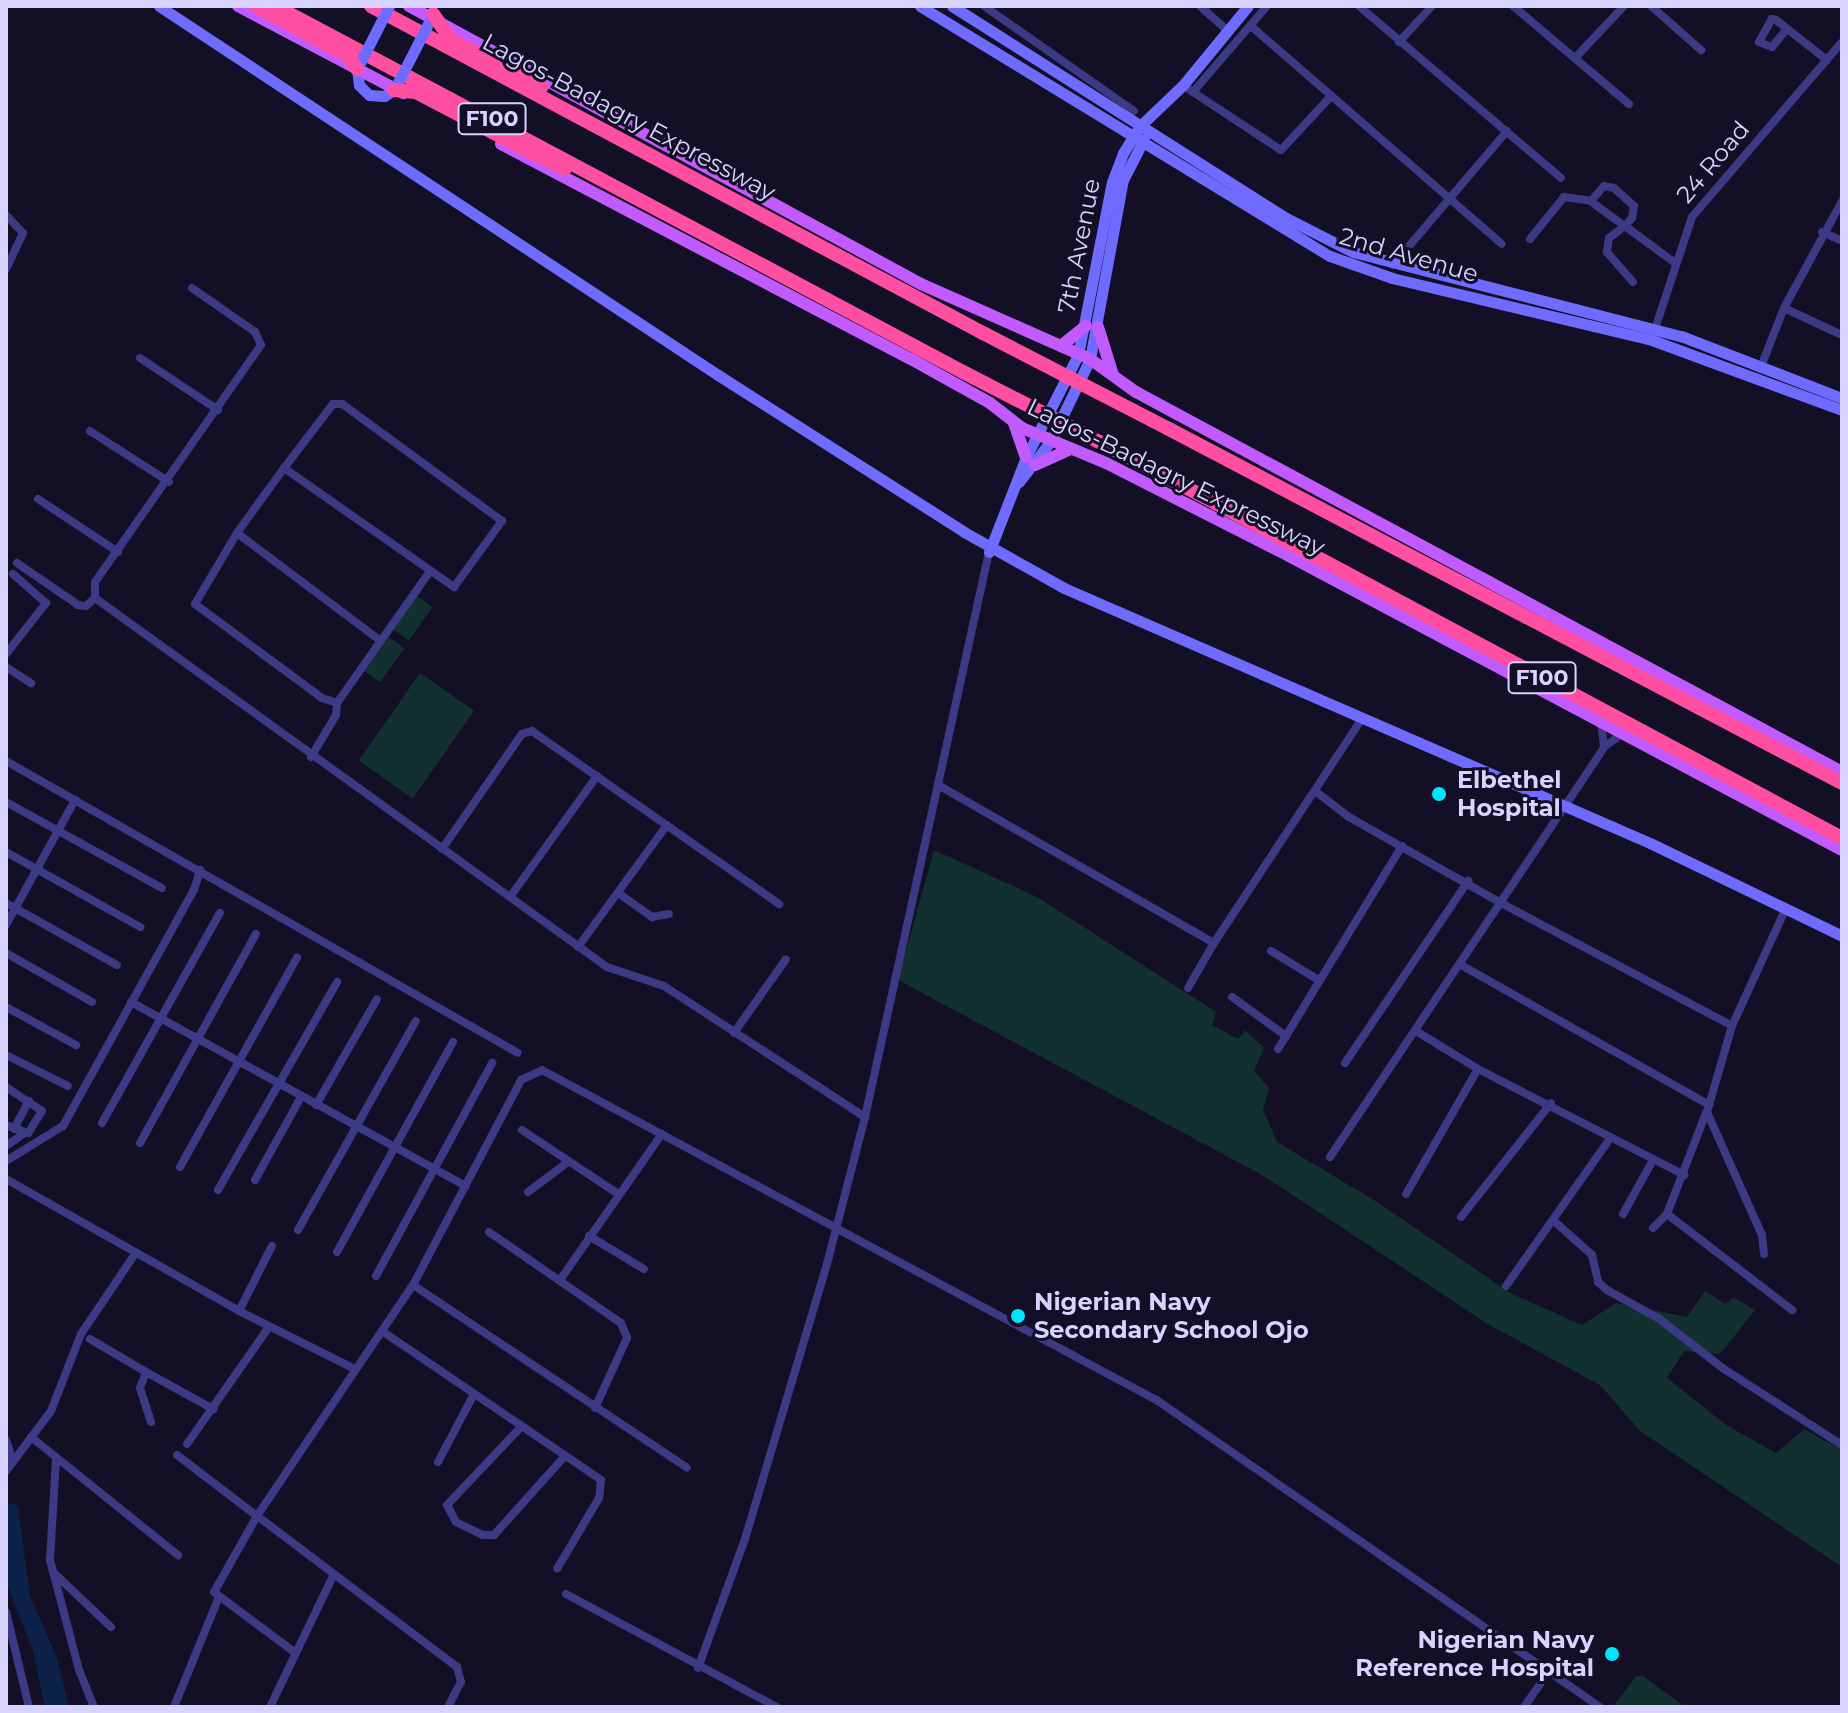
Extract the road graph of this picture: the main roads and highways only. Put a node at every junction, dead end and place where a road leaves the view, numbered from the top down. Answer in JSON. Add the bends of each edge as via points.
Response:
{"nodes":[{"id":1,"x":149,"y":6,"type":"edge"},
{"id":2,"x":159,"y":6,"type":"edge"},
{"id":3,"x":238,"y":6,"type":"edge"},
{"id":4,"x":256,"y":6,"type":"edge"},
{"id":5,"x":275,"y":6,"type":"edge"},
{"id":6,"x":371,"y":6,"type":"edge"},
{"id":7,"x":389,"y":6,"type":"edge"},
{"id":8,"x":409,"y":6,"type":"edge"},
{"id":9,"x":920,"y":6,"type":"edge"},
{"id":10,"x":952,"y":6,"type":"edge"},
{"id":11,"x":1248,"y":6,"type":"edge"},
{"id":12,"x":433,"y":10,"type":"edge"},
{"id":13,"x":357,"y":69,"type":"junction"},
{"id":14,"x":394,"y":90,"type":"junction"},
{"id":15,"x":1144,"y":128,"type":"junction"},
{"id":16,"x":1137,"y":140,"type":"junction"},
{"id":17,"x":740,"y":199,"type":"junction"},
{"id":18,"x":707,"y":234,"type":"junction"},
{"id":19,"x":1092,"y":326,"type":"junction"},
{"id":20,"x":1061,"y":346,"type":"junction"},
{"id":21,"x":1084,"y":357,"type":"junction"},
{"id":22,"x":1759,"y":370,"type":"junction"},
{"id":23,"x":1112,"y":372,"type":"junction"},
{"id":24,"x":1842,"y":398,"type":"edge"},
{"id":25,"x":1842,"y":410,"type":"edge"},
{"id":26,"x":1014,"y":423,"type":"junction"},
{"id":27,"x":1037,"y":435,"type":"junction"},
{"id":28,"x":1050,"y":442,"type":"junction"},
{"id":29,"x":1068,"y":450,"type":"junction"},
{"id":30,"x":1030,"y":461,"type":"junction"},
{"id":31,"x":990,"y":549,"type":"junction"},
{"id":32,"x":1842,"y":772,"type":"edge"},
{"id":33,"x":1842,"y":783,"type":"edge"},
{"id":34,"x":1842,"y":838,"type":"edge"},
{"id":35,"x":1842,"y":850,"type":"edge"},
{"id":36,"x":1842,"y":936,"type":"edge"}],
"edges":[{"from":1,"to":31,"type":"main road"},
{"from":2,"to":31,"type":"main road"},
{"from":3,"to":26,"type":"main road","name":"Lagos-Badagry Expressway","via":[[911,359],[990,403]]},
{"from":4,"to":13,"type":"highway","bridge":true,"via":[[348,56]]},
{"from":5,"to":18,"type":"highway","name":"Lagos-Badagry Expressway","number":"F100"},
{"from":6,"to":17,"type":"highway","name":"Lagos-Badagry Expressway","number":"F100"},
{"from":7,"to":13,"type":"main road","bridge":true},
{"from":8,"to":20,"type":"main road","name":"Lagos-Badagry Expressway","via":[[921,284]]},
{"from":9,"to":16,"type":"main road","name":"2nd Avenue"},
{"from":10,"to":15,"type":"main road","name":"2nd Avenue"},
{"from":11,"to":15,"type":"main road","name":"7th Avenue","via":[[1188,88]]},
{"from":12,"to":14,"type":"main road","bridge":true},
{"from":12,"to":17,"type":"highway","bridge":true,"via":[[451,40]]},
{"from":13,"to":14,"type":"main road","via":[[359,85],[369,95]]},
{"from":14,"to":18,"type":"highway","bridge":true,"via":[[416,92]]},
{"from":15,"to":16,"type":"main road","name":"7th Avenue"},
{"from":15,"to":22,"type":"main road","name":"2nd Avenue","via":[[1286,218],[1392,265],[1655,329]]},
{"from":16,"to":19,"type":"main road","name":"7th Avenue","via":[[1112,182]]},
{"from":16,"to":22,"type":"main road","name":"2nd Avenue","via":[[1300,242],[1361,268]]},
{"from":17,"to":33,"type":"highway","name":"Lagos-Badagry Expressway","number":"F100","bridge":true,"via":[[983,333]]},
{"from":18,"to":34,"type":"highway","name":"Lagos-Badagry Expressway","number":"F100","bridge":true},
{"from":19,"to":20,"type":"main road"},
{"from":19,"to":21,"type":"main road","name":"7th Avenue"},
{"from":19,"to":23,"type":"main road"},
{"from":20,"to":21,"type":"main road","name":"Lagos-Badagry Expressway"},
{"from":21,"to":23,"type":"main road","name":"Lagos-Badagry Expressway"},
{"from":21,"to":27,"type":"main road"},
{"from":21,"to":28,"type":"main road"},
{"from":22,"to":24,"type":"main road","name":"2nd Avenue"},
{"from":22,"to":25,"type":"main road","name":"2nd Avenue"},
{"from":23,"to":32,"type":"main road","name":"Lagos-Badagry Expressway","via":[[1136,392]]},
{"from":26,"to":27,"type":"main road","name":"Lagos-Badagry Expressway"},
{"from":26,"to":30,"type":"main road"},
{"from":27,"to":28,"type":"main road","name":"Lagos-Badagry Expressway"},
{"from":27,"to":30,"type":"main road"},
{"from":28,"to":29,"type":"main road","name":"Lagos-Badagry Expressway"},
{"from":28,"to":30,"type":"main road"},
{"from":29,"to":30,"type":"main road"},
{"from":29,"to":35,"type":"main road","name":"Lagos-Badagry Expressway","via":[[1106,463],[1261,541]]},
{"from":30,"to":31,"type":"main road"},
{"from":31,"to":36,"type":"main road","via":[[1139,625],[1663,851]]}]}
